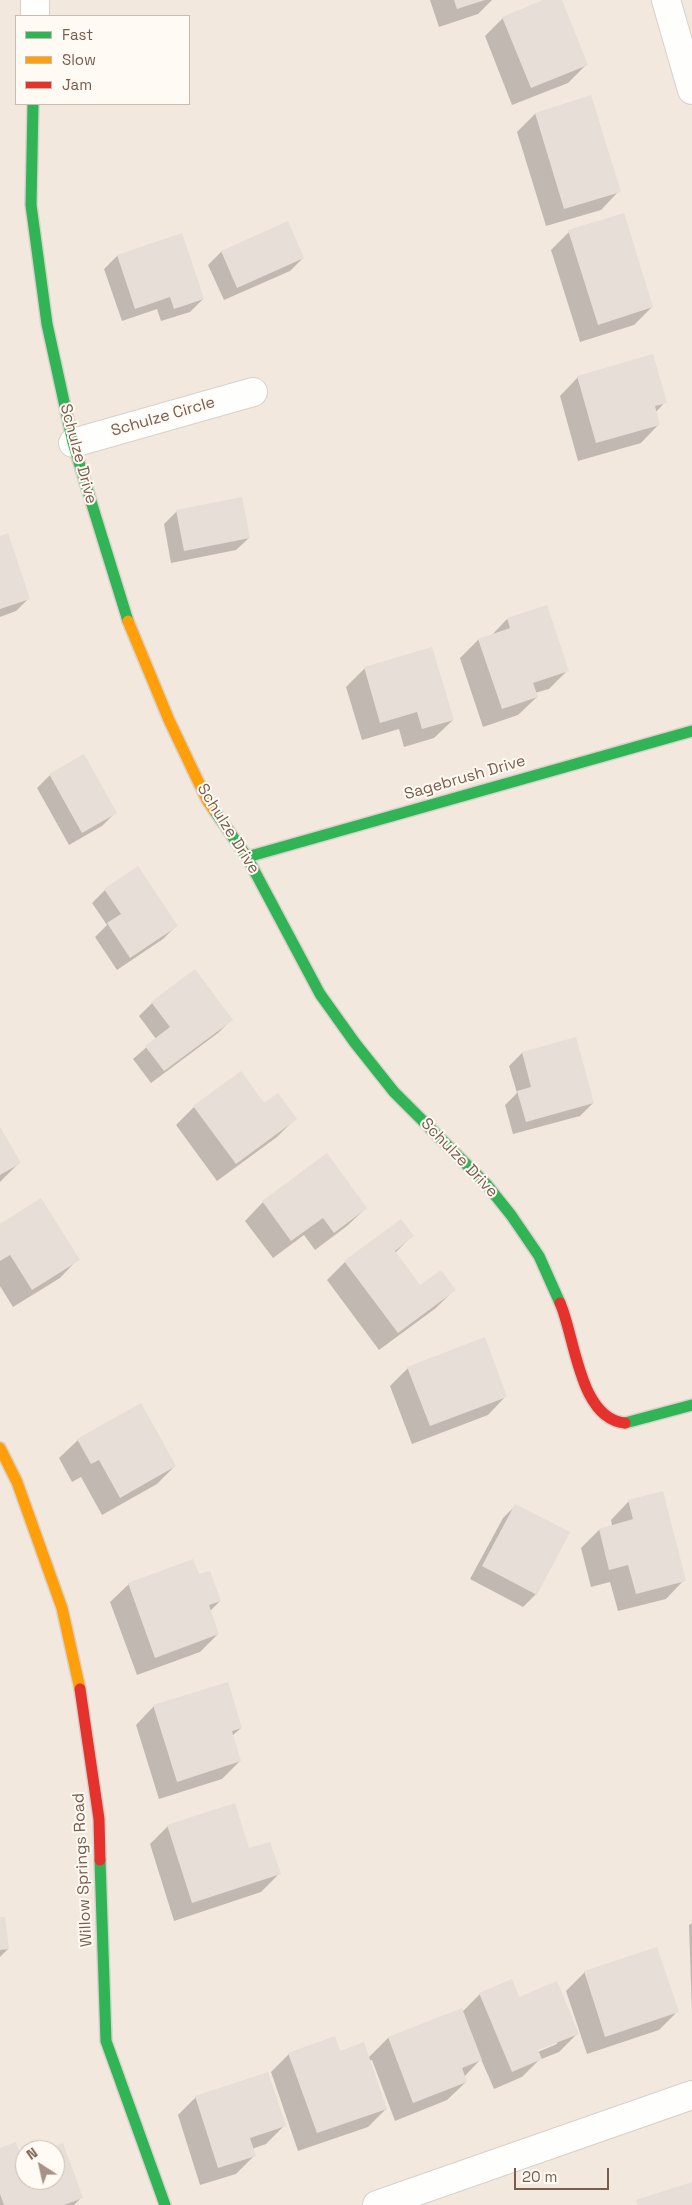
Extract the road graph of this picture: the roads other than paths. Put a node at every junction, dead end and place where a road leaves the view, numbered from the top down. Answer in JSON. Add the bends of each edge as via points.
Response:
{"nodes":[{"id":1,"x":35,"y":0,"type":"edge"},
{"id":2,"x":666,"y":0,"type":"edge"},
{"id":3,"x":35,"y":15,"type":"edge"},
{"id":4,"x":692,"y":90,"type":"edge"},
{"id":5,"x":33,"y":105,"type":"edge"},
{"id":6,"x":253,"y":392,"type":"dead end"},
{"id":7,"x":73,"y":443,"type":"junction"},
{"id":8,"x":692,"y":731,"type":"edge"},
{"id":9,"x":248,"y":857,"type":"junction"},
{"id":10,"x":692,"y":1405,"type":"edge"},
{"id":11,"x":0,"y":1448,"type":"edge"},
{"id":12,"x":692,"y":2095,"type":"edge"},
{"id":13,"x":165,"y":2205,"type":"edge"},
{"id":14,"x":377,"y":2205,"type":"edge"}],
"edges":[{"from":1,"to":3,"type":"street"},
{"from":2,"to":4,"type":"street"},
{"from":5,"to":7,"type":"street","name":"Schulze Drive","via":[[31,205],[38,267]]},
{"from":6,"to":7,"type":"street","name":"Schulze Circle"},
{"from":7,"to":9,"type":"street","name":"Schulze Drive","via":[[122,606],[169,720],[207,800]]},
{"from":8,"to":9,"type":"street","name":"Sagebrush Drive"},
{"from":9,"to":10,"type":"street","name":"Schulze Drive","via":[[320,994],[355,1043],[394,1092],[487,1185],[539,1256],[563,1309],[585,1386],[601,1412],[617,1422],[629,1423]]},
{"from":11,"to":13,"type":"street","name":"Willow Springs Road","via":[[17,1482],[62,1608],[77,1672],[100,1819],[106,2041]]},
{"from":12,"to":14,"type":"street"}]}
